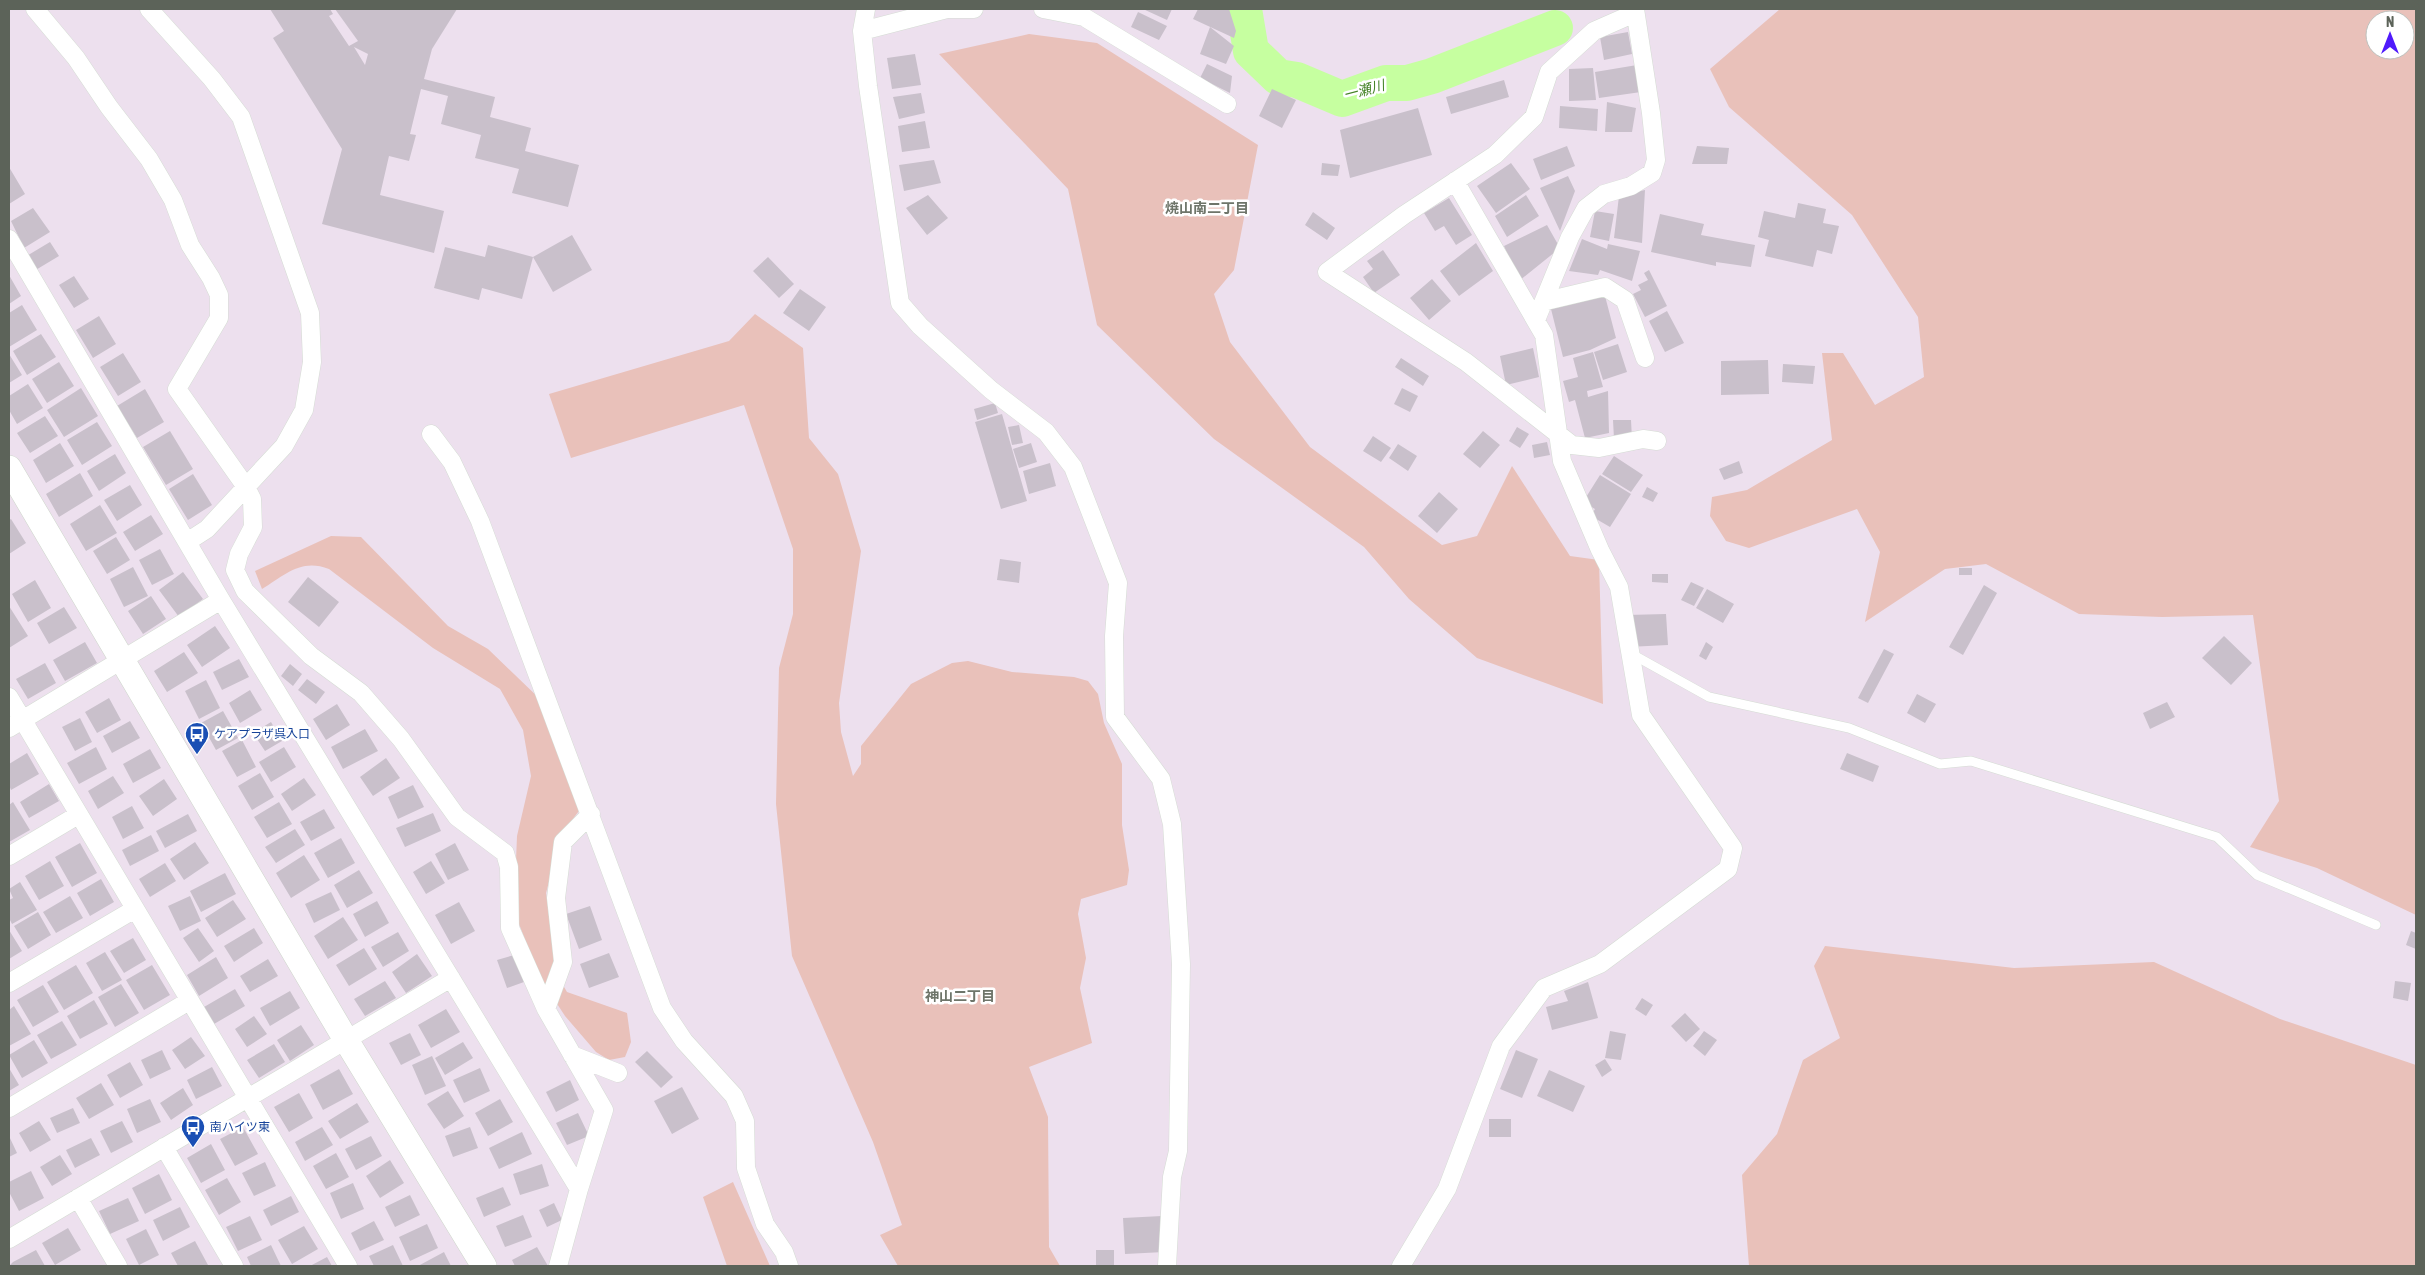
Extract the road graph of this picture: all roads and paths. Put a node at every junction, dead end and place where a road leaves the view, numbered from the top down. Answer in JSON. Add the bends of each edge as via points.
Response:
{"nodes":[{"id":1,"x":35,"y":9,"type":"edge"},
{"id":2,"x":149,"y":9,"type":"edge"},
{"id":3,"x":866,"y":9,"type":"edge"},
{"id":4,"x":974,"y":9,"type":"edge"},
{"id":5,"x":1043,"y":9,"type":"edge"},
{"id":6,"x":1635,"y":11,"type":"edge"},
{"id":7,"x":862,"y":30,"type":"junction"},
{"id":8,"x":1227,"y":104,"type":"dead end"},
{"id":9,"x":1455,"y":181,"type":"junction"},
{"id":10,"x":9,"y":239,"type":"edge"},
{"id":11,"x":1546,"y":301,"type":"junction"},
{"id":12,"x":1536,"y":320,"type":"junction"},
{"id":13,"x":1645,"y":358,"type":"dead end"},
{"id":14,"x":1557,"y":432,"type":"junction"},
{"id":15,"x":431,"y":434,"type":"dead end"},
{"id":16,"x":1658,"y":442,"type":"dead end"},
{"id":17,"x":9,"y":468,"type":"edge"},
{"id":18,"x":246,"y":487,"type":"junction"},
{"id":19,"x":187,"y":542,"type":"junction"},
{"id":20,"x":221,"y":600,"type":"junction"},
{"id":21,"x":1629,"y":652,"type":"junction"},
{"id":22,"x":123,"y":659,"type":"junction"},
{"id":23,"x":9,"y":698,"type":"edge"},
{"id":24,"x":16,"y":724,"type":"edge"},
{"id":25,"x":590,"y":814,"type":"junction"},
{"id":26,"x":78,"y":815,"type":"junction"},
{"id":27,"x":9,"y":856,"type":"edge"},
{"id":28,"x":135,"y":909,"type":"junction"},
{"id":29,"x":2376,"y":924,"type":"dead end"},
{"id":30,"x":451,"y":978,"type":"junction"},
{"id":31,"x":9,"y":983,"type":"edge"},
{"id":32,"x":189,"y":1001,"type":"junction"},
{"id":33,"x":546,"y":1009,"type":"junction"},
{"id":34,"x":346,"y":1040,"type":"junction"},
{"id":35,"x":572,"y":1056,"type":"junction"},
{"id":36,"x":618,"y":1073,"type":"dead end"},
{"id":37,"x":247,"y":1098,"type":"junction"},
{"id":38,"x":9,"y":1108,"type":"edge"},
{"id":39,"x":164,"y":1147,"type":"junction"},
{"id":40,"x":579,"y":1189,"type":"junction"},
{"id":41,"x":78,"y":1198,"type":"junction"},
{"id":42,"x":9,"y":1239,"type":"edge"},
{"id":43,"x":118,"y":1266,"type":"edge"},
{"id":44,"x":234,"y":1266,"type":"edge"},
{"id":45,"x":348,"y":1266,"type":"edge"},
{"id":46,"x":484,"y":1266,"type":"edge"},
{"id":47,"x":558,"y":1266,"type":"edge"},
{"id":48,"x":789,"y":1266,"type":"edge"},
{"id":49,"x":1167,"y":1266,"type":"edge"},
{"id":50,"x":1401,"y":1266,"type":"edge"}],
"edges":[{"from":1,"to":18,"type":"street","via":[[76,58],[149,159],[173,200],[190,246],[218,295],[219,318],[177,389]]},
{"from":2,"to":18,"type":"street","via":[[212,79],[241,117],[310,313],[312,362],[304,410],[284,446]]},
{"from":3,"to":7,"type":"street"},
{"from":4,"to":7,"type":"street","via":[[946,9]]},
{"from":5,"to":8,"type":"street","via":[[1084,17]]},
{"from":6,"to":9,"type":"street","via":[[1594,30],[1575,46],[1549,72],[1534,116],[1495,155]]},
{"from":6,"to":11,"type":"street","via":[[1656,160],[1652,173],[1631,186],[1604,194],[1586,208],[1570,238]]},
{"from":7,"to":49,"type":"street","via":[[900,303],[920,326],[991,390],[1046,432],[1073,467],[1118,583],[1114,636],[1115,717],[1161,779],[1172,824],[1181,964],[1178,1151],[1172,1177]]},
{"from":9,"to":12,"type":"street"},
{"from":9,"to":14,"type":"street","via":[[1326,272],[1466,362]]},
{"from":10,"to":19,"type":"street"},
{"from":11,"to":12,"type":"street"},
{"from":11,"to":13,"type":"street","via":[[1605,287],[1626,300]]},
{"from":12,"to":14,"type":"street","via":[[1544,335]]},
{"from":14,"to":16,"type":"street","via":[[1572,446],[1599,448],[1643,439]]},
{"from":14,"to":21,"type":"street","via":[[1562,461],[1619,587]]},
{"from":15,"to":25,"type":"street","via":[[452,462],[480,520]]},
{"from":17,"to":22,"type":"street"},
{"from":18,"to":19,"type":"street","via":[[208,529]]},
{"from":18,"to":33,"type":"street","via":[[252,499],[253,527],[235,570],[245,591],[311,656],[361,693],[400,739],[457,817],[505,854],[510,867],[510,928]]},
{"from":19,"to":20,"type":"street"},
{"from":20,"to":22,"type":"street"},
{"from":20,"to":30,"type":"street"},
{"from":21,"to":29,"type":"lane","via":[[1709,697],[1849,728],[1940,764],[1971,761],[2217,838],[2257,875]]},
{"from":21,"to":50,"type":"street","via":[[1641,715],[1733,848],[1728,869],[1600,964],[1544,988],[1501,1046],[1446,1189]]},
{"from":22,"to":24,"type":"street"},
{"from":22,"to":34,"type":"street"},
{"from":23,"to":24,"type":"street"},
{"from":24,"to":26,"type":"street"},
{"from":25,"to":33,"type":"street","via":[[564,842],[556,898],[563,962]]},
{"from":25,"to":48,"type":"street","via":[[662,1008],[684,1041],[734,1096],[745,1120],[746,1168],[765,1224],[784,1252]]},
{"from":26,"to":27,"type":"street"},
{"from":26,"to":28,"type":"street"},
{"from":28,"to":31,"type":"street"},
{"from":28,"to":32,"type":"street"},
{"from":30,"to":34,"type":"street"},
{"from":30,"to":40,"type":"street"},
{"from":32,"to":37,"type":"street"},
{"from":32,"to":38,"type":"street"},
{"from":33,"to":35,"type":"street"},
{"from":34,"to":37,"type":"street"},
{"from":34,"to":46,"type":"street"},
{"from":35,"to":36,"type":"street"},
{"from":35,"to":40,"type":"street","via":[[604,1110]]},
{"from":37,"to":39,"type":"street"},
{"from":37,"to":45,"type":"street"},
{"from":39,"to":41,"type":"street"},
{"from":39,"to":44,"type":"street"},
{"from":40,"to":47,"type":"street"},
{"from":41,"to":42,"type":"street"},
{"from":41,"to":43,"type":"street"}]}
